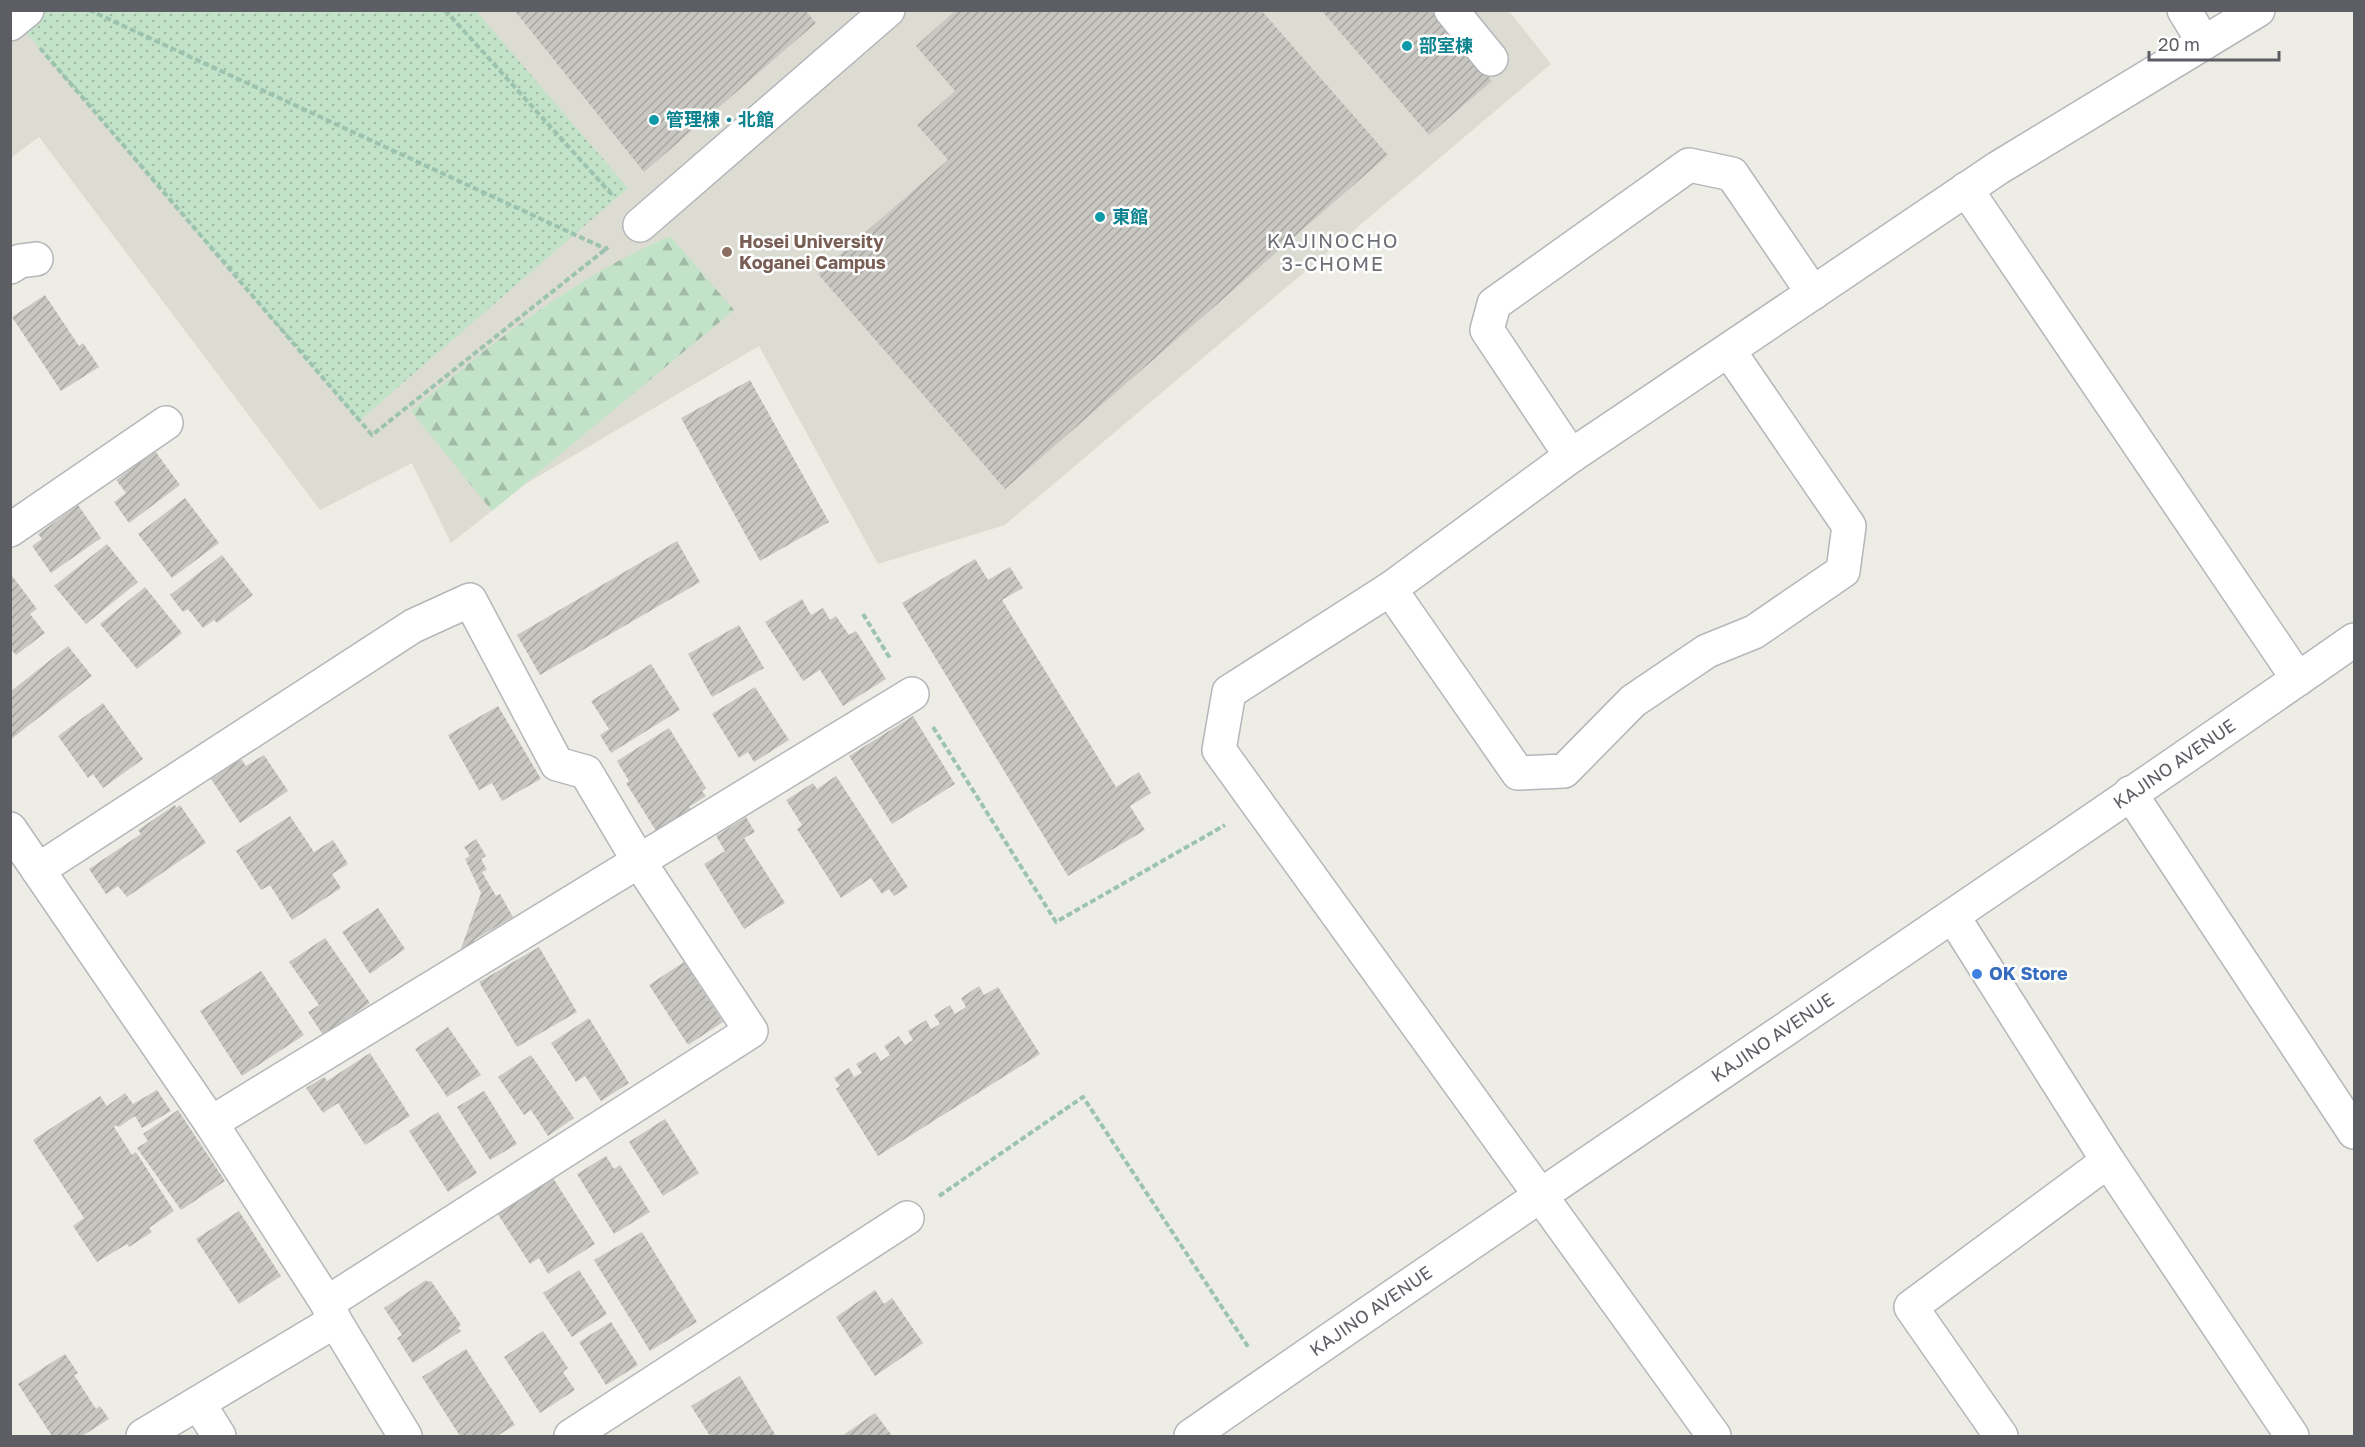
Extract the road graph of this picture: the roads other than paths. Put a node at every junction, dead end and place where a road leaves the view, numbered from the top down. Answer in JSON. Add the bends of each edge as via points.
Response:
{"nodes":[{"id":1,"x":1451,"y":10,"type":"edge"},
{"id":2,"x":2184,"y":10,"type":"edge"},
{"id":3,"x":2258,"y":10,"type":"edge"},
{"id":4,"x":866,"y":17,"type":"edge"},
{"id":5,"x":2204,"y":43,"type":"junction"},
{"id":6,"x":1491,"y":59,"type":"dead end"},
{"id":7,"x":1966,"y":189,"type":"junction"},
{"id":8,"x":640,"y":225,"type":"road end"},
{"id":9,"x":1813,"y":293,"type":"junction"},
{"id":10,"x":1729,"y":351,"type":"junction"},
{"id":11,"x":166,"y":423,"type":"dead end"},
{"id":12,"x":1571,"y":456,"type":"junction"},
{"id":13,"x":10,"y":530,"type":"edge"},
{"id":14,"x":1390,"y":588,"type":"junction"},
{"id":15,"x":2355,"y":640,"type":"edge"},
{"id":16,"x":2298,"y":679,"type":"junction"},
{"id":17,"x":912,"y":694,"type":"road end"},
{"id":18,"x":2130,"y":793,"type":"junction"},
{"id":19,"x":10,"y":829,"type":"edge"},
{"id":20,"x":640,"y":863,"type":"junction"},
{"id":21,"x":38,"y":870,"type":"junction"},
{"id":22,"x":1954,"y":918,"type":"junction"},
{"id":23,"x":211,"y":1123,"type":"junction"},
{"id":24,"x":2355,"y":1132,"type":"edge"},
{"id":25,"x":2108,"y":1161,"type":"junction"},
{"id":26,"x":1539,"y":1196,"type":"junction"},
{"id":27,"x":907,"y":1218,"type":"road end"},
{"id":28,"x":331,"y":1312,"type":"junction"},
{"id":29,"x":199,"y":1404,"type":"junction"},
{"id":30,"x":142,"y":1437,"type":"edge"},
{"id":31,"x":219,"y":1437,"type":"edge"},
{"id":32,"x":405,"y":1437,"type":"edge"},
{"id":33,"x":571,"y":1437,"type":"edge"},
{"id":34,"x":1191,"y":1437,"type":"edge"},
{"id":35,"x":1714,"y":1437,"type":"edge"},
{"id":36,"x":2001,"y":1437,"type":"edge"},
{"id":37,"x":2292,"y":1437,"type":"edge"}],
"edges":[{"from":1,"to":6,"type":"street"},
{"from":2,"to":5,"type":"street"},
{"from":3,"to":5,"type":"street"},
{"from":4,"to":8,"type":"street"},
{"from":5,"to":7,"type":"street"},
{"from":7,"to":9,"type":"street"},
{"from":7,"to":16,"type":"street"},
{"from":9,"to":10,"type":"street"},
{"from":9,"to":12,"type":"street","via":[[1732,174],[1689,165],[1494,304],[1487,330]]},
{"from":10,"to":12,"type":"street"},
{"from":10,"to":14,"type":"street","via":[[1849,526],[1843,571],[1754,632],[1707,651],[1633,700],[1564,771],[1518,773]]},
{"from":11,"to":13,"type":"street"},
{"from":12,"to":14,"type":"street"},
{"from":14,"to":26,"type":"street","via":[[1229,692],[1219,750]]},
{"from":15,"to":16,"type":"street","name":"KAJINO AVENUE"},
{"from":16,"to":18,"type":"street","name":"KAJINO AVENUE"},
{"from":17,"to":20,"type":"street"},
{"from":18,"to":22,"type":"street","name":"KAJINO AVENUE"},
{"from":18,"to":24,"type":"street"},
{"from":19,"to":21,"type":"street"},
{"from":20,"to":21,"type":"street","via":[[586,772],[557,764],[470,600],[412,626]]},
{"from":20,"to":23,"type":"street"},
{"from":20,"to":28,"type":"street","via":[[752,1031]]},
{"from":21,"to":23,"type":"street"},
{"from":22,"to":25,"type":"street"},
{"from":22,"to":26,"type":"street","name":"KAJINO AVENUE"},
{"from":23,"to":28,"type":"street"},
{"from":25,"to":36,"type":"street","via":[[1911,1307]]},
{"from":25,"to":37,"type":"street"},
{"from":26,"to":34,"type":"street","name":"KAJINO AVENUE"},
{"from":26,"to":35,"type":"street"},
{"from":27,"to":33,"type":"street"},
{"from":28,"to":29,"type":"street"},
{"from":28,"to":32,"type":"street"},
{"from":29,"to":30,"type":"street"},
{"from":29,"to":31,"type":"street"}]}
